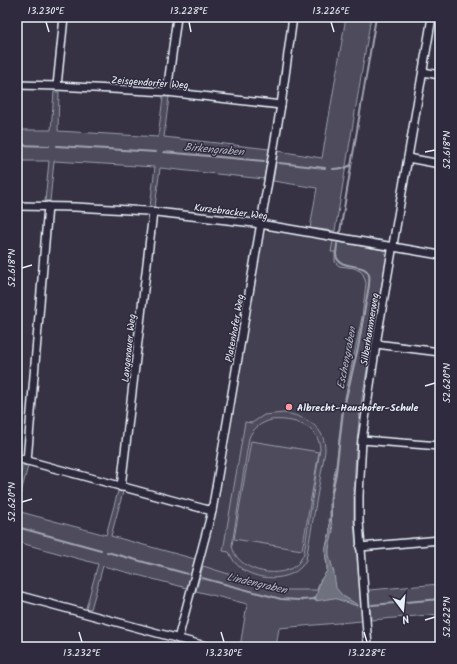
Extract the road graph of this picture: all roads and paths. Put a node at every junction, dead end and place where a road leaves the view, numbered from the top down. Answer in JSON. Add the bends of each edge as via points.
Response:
{"nodes":[{"id":1,"x":64,"y":17,"type":"edge"},
{"id":2,"x":177,"y":17,"type":"edge"},
{"id":3,"x":293,"y":17,"type":"edge"},
{"id":4,"x":432,"y":17,"type":"edge"},
{"id":5,"x":423,"y":72,"type":"junction"},
{"id":6,"x":440,"y":75,"type":"edge"},
{"id":7,"x":17,"y":85,"type":"edge"},
{"id":8,"x":57,"y":86,"type":"junction"},
{"id":9,"x":167,"y":92,"type":"junction"},
{"id":10,"x":282,"y":105,"type":"junction"},
{"id":11,"x":408,"y":158,"type":"junction"},
{"id":12,"x":440,"y":164,"type":"edge"},
{"id":13,"x":17,"y":206,"type":"edge"},
{"id":14,"x":48,"y":206,"type":"junction"},
{"id":15,"x":153,"y":212,"type":"junction"},
{"id":16,"x":261,"y":224,"type":"junction"},
{"id":17,"x":393,"y":247,"type":"junction"},
{"id":18,"x":440,"y":255,"type":"edge"},
{"id":19,"x":376,"y":344,"type":"junction"},
{"id":20,"x":440,"y":352,"type":"edge"},
{"id":21,"x":362,"y":440,"type":"junction"},
{"id":22,"x":440,"y":446,"type":"edge"},
{"id":23,"x":17,"y":458,"type":"edge"},
{"id":24,"x":27,"y":461,"type":"junction"},
{"id":25,"x":122,"y":487,"type":"junction"},
{"id":26,"x":212,"y":511,"type":"junction"},
{"id":27,"x":440,"y":540,"type":"edge"},
{"id":28,"x":360,"y":547,"type":"junction"},
{"id":29,"x":17,"y":595,"type":"edge"},
{"id":30,"x":178,"y":639,"type":"junction"},
{"id":31,"x":209,"y":647,"type":"edge"},
{"id":32,"x":368,"y":647,"type":"edge"}],
"edges":[{"from":1,"to":8,"type":"street"},
{"from":2,"to":9,"type":"street"},
{"from":3,"to":10,"type":"street","name":"Platenhofer Weg"},
{"from":4,"to":5,"type":"street","name":"Silberhammerweg"},
{"from":5,"to":6,"type":"street"},
{"from":5,"to":11,"type":"street","name":"Silberhammerweg"},
{"from":7,"to":8,"type":"street","name":"Zeisgendorfer Weg"},
{"from":8,"to":9,"type":"street","name":"Zeisgendorfer Weg"},
{"from":9,"to":10,"type":"street","name":"Zeisgendorfer Weg"},
{"from":10,"to":16,"type":"street","name":"Platenhofer Weg"},
{"from":11,"to":12,"type":"street"},
{"from":11,"to":17,"type":"street","name":"Silberhammerweg"},
{"from":13,"to":14,"type":"street","name":"Kurzebracker Weg"},
{"from":14,"to":15,"type":"street","name":"Kurzebracker Weg"},
{"from":14,"to":24,"type":"street"},
{"from":15,"to":16,"type":"street","name":"Kurzebracker Weg"},
{"from":15,"to":25,"type":"street","name":"Langenauer Weg"},
{"from":16,"to":17,"type":"street","name":"Kurzebracker Weg"},
{"from":16,"to":26,"type":"street","name":"Platenhofer Weg"},
{"from":17,"to":18,"type":"street","name":"Kurzebracker Weg"},
{"from":17,"to":19,"type":"street","name":"Silberhammerweg"},
{"from":19,"to":20,"type":"street"},
{"from":19,"to":21,"type":"street","name":"Silberhammerweg"},
{"from":21,"to":22,"type":"street"},
{"from":21,"to":28,"type":"street","name":"Silberhammerweg"},
{"from":23,"to":24,"type":"street"},
{"from":24,"to":25,"type":"street"},
{"from":25,"to":26,"type":"street"},
{"from":26,"to":30,"type":"street","name":"Platenhofer Weg"},
{"from":27,"to":28,"type":"street"},
{"from":28,"to":32,"type":"street","name":"Silberhammerweg"},
{"from":29,"to":30,"type":"street"},
{"from":30,"to":31,"type":"street"}]}
